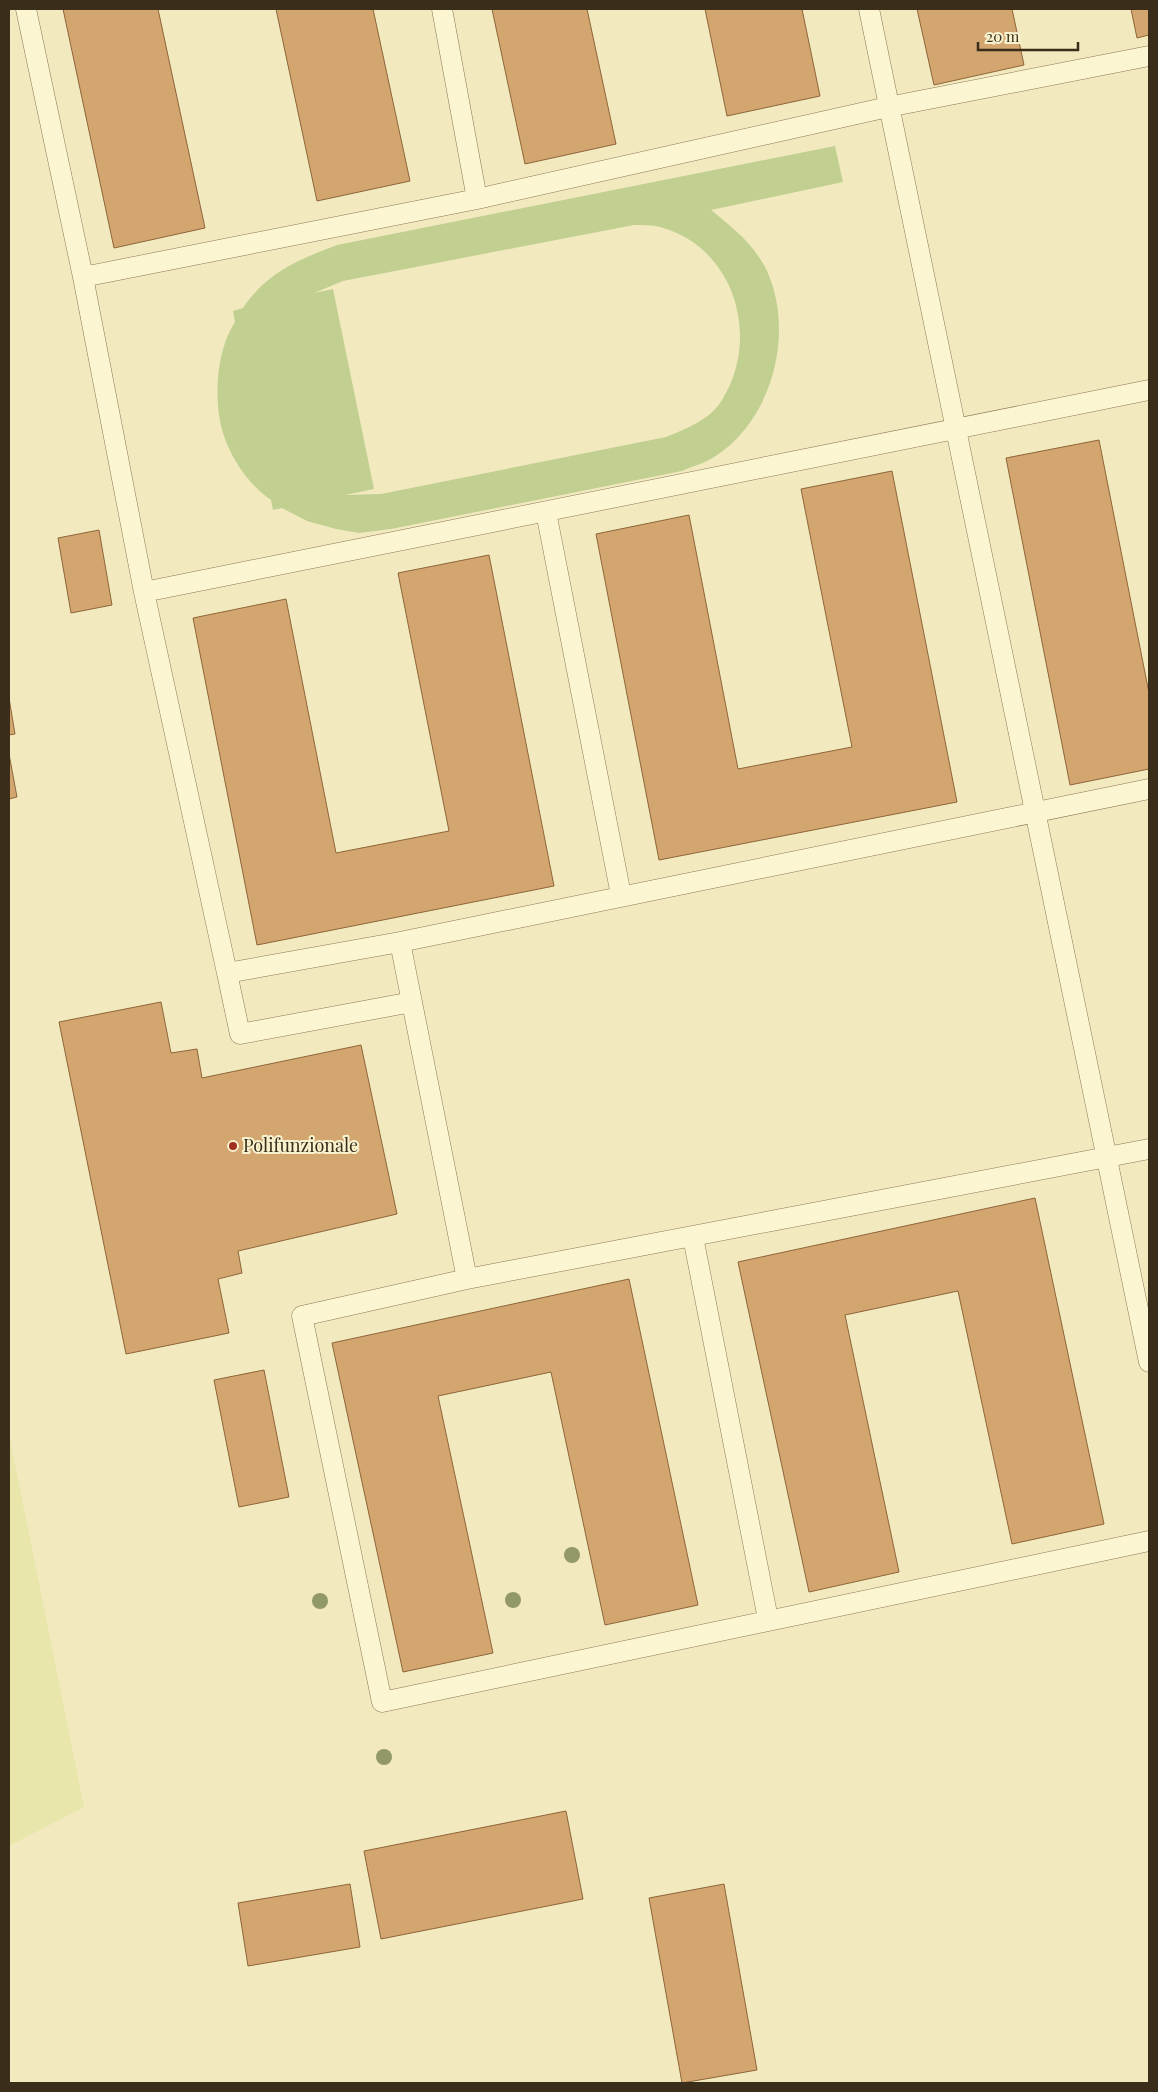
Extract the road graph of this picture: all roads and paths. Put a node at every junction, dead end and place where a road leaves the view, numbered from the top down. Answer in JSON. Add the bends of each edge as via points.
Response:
{"nodes":[{"id":1,"x":26,"y":9,"type":"edge"},
{"id":2,"x":442,"y":9,"type":"edge"},
{"id":3,"x":869,"y":9,"type":"edge"},
{"id":4,"x":1149,"y":56,"type":"edge"},
{"id":5,"x":888,"y":107,"type":"junction"},
{"id":6,"x":477,"y":198,"type":"junction"},
{"id":7,"x":83,"y":276,"type":"junction"},
{"id":8,"x":1149,"y":390,"type":"edge"},
{"id":9,"x":955,"y":430,"type":"junction"},
{"id":10,"x":546,"y":512,"type":"junction"},
{"id":11,"x":144,"y":592,"type":"junction"},
{"id":12,"x":1149,"y":789,"type":"edge"},
{"id":13,"x":1034,"y":812,"type":"junction"},
{"id":14,"x":621,"y":895,"type":"junction"},
{"id":15,"x":400,"y":942,"type":"junction"},
{"id":16,"x":227,"y":973,"type":"junction"},
{"id":17,"x":412,"y":1002,"type":"junction"},
{"id":18,"x":1149,"y":1149,"type":"edge"},
{"id":19,"x":1106,"y":1157,"type":"junction"},
{"id":20,"x":693,"y":1238,"type":"junction"},
{"id":21,"x":467,"y":1279,"type":"junction"},
{"id":22,"x":1149,"y":1362,"type":"edge"},
{"id":23,"x":1149,"y":1540,"type":"edge"},
{"id":24,"x":768,"y":1619,"type":"junction"}],
"edges":[{"from":1,"to":7,"type":"lane"},
{"from":2,"to":6,"type":"lane"},
{"from":3,"to":5,"type":"lane"},
{"from":4,"to":5,"type":"lane"},
{"from":5,"to":6,"type":"lane"},
{"from":5,"to":9,"type":"lane"},
{"from":6,"to":7,"type":"lane"},
{"from":7,"to":11,"type":"lane"},
{"from":8,"to":9,"type":"lane"},
{"from":9,"to":10,"type":"lane"},
{"from":9,"to":13,"type":"lane"},
{"from":10,"to":11,"type":"lane"},
{"from":10,"to":14,"type":"lane"},
{"from":11,"to":16,"type":"lane"},
{"from":12,"to":13,"type":"lane"},
{"from":13,"to":14,"type":"lane"},
{"from":13,"to":19,"type":"lane"},
{"from":14,"to":15,"type":"lane"},
{"from":15,"to":16,"type":"lane"},
{"from":15,"to":17,"type":"lane"},
{"from":16,"to":17,"type":"lane","via":[[240,1034]]},
{"from":17,"to":21,"type":"lane"},
{"from":18,"to":19,"type":"lane"},
{"from":19,"to":20,"type":"lane"},
{"from":19,"to":22,"type":"lane"},
{"from":20,"to":21,"type":"lane"},
{"from":20,"to":24,"type":"lane"},
{"from":21,"to":24,"type":"lane","via":[[302,1316],[382,1702]]},
{"from":23,"to":24,"type":"lane"}]}
